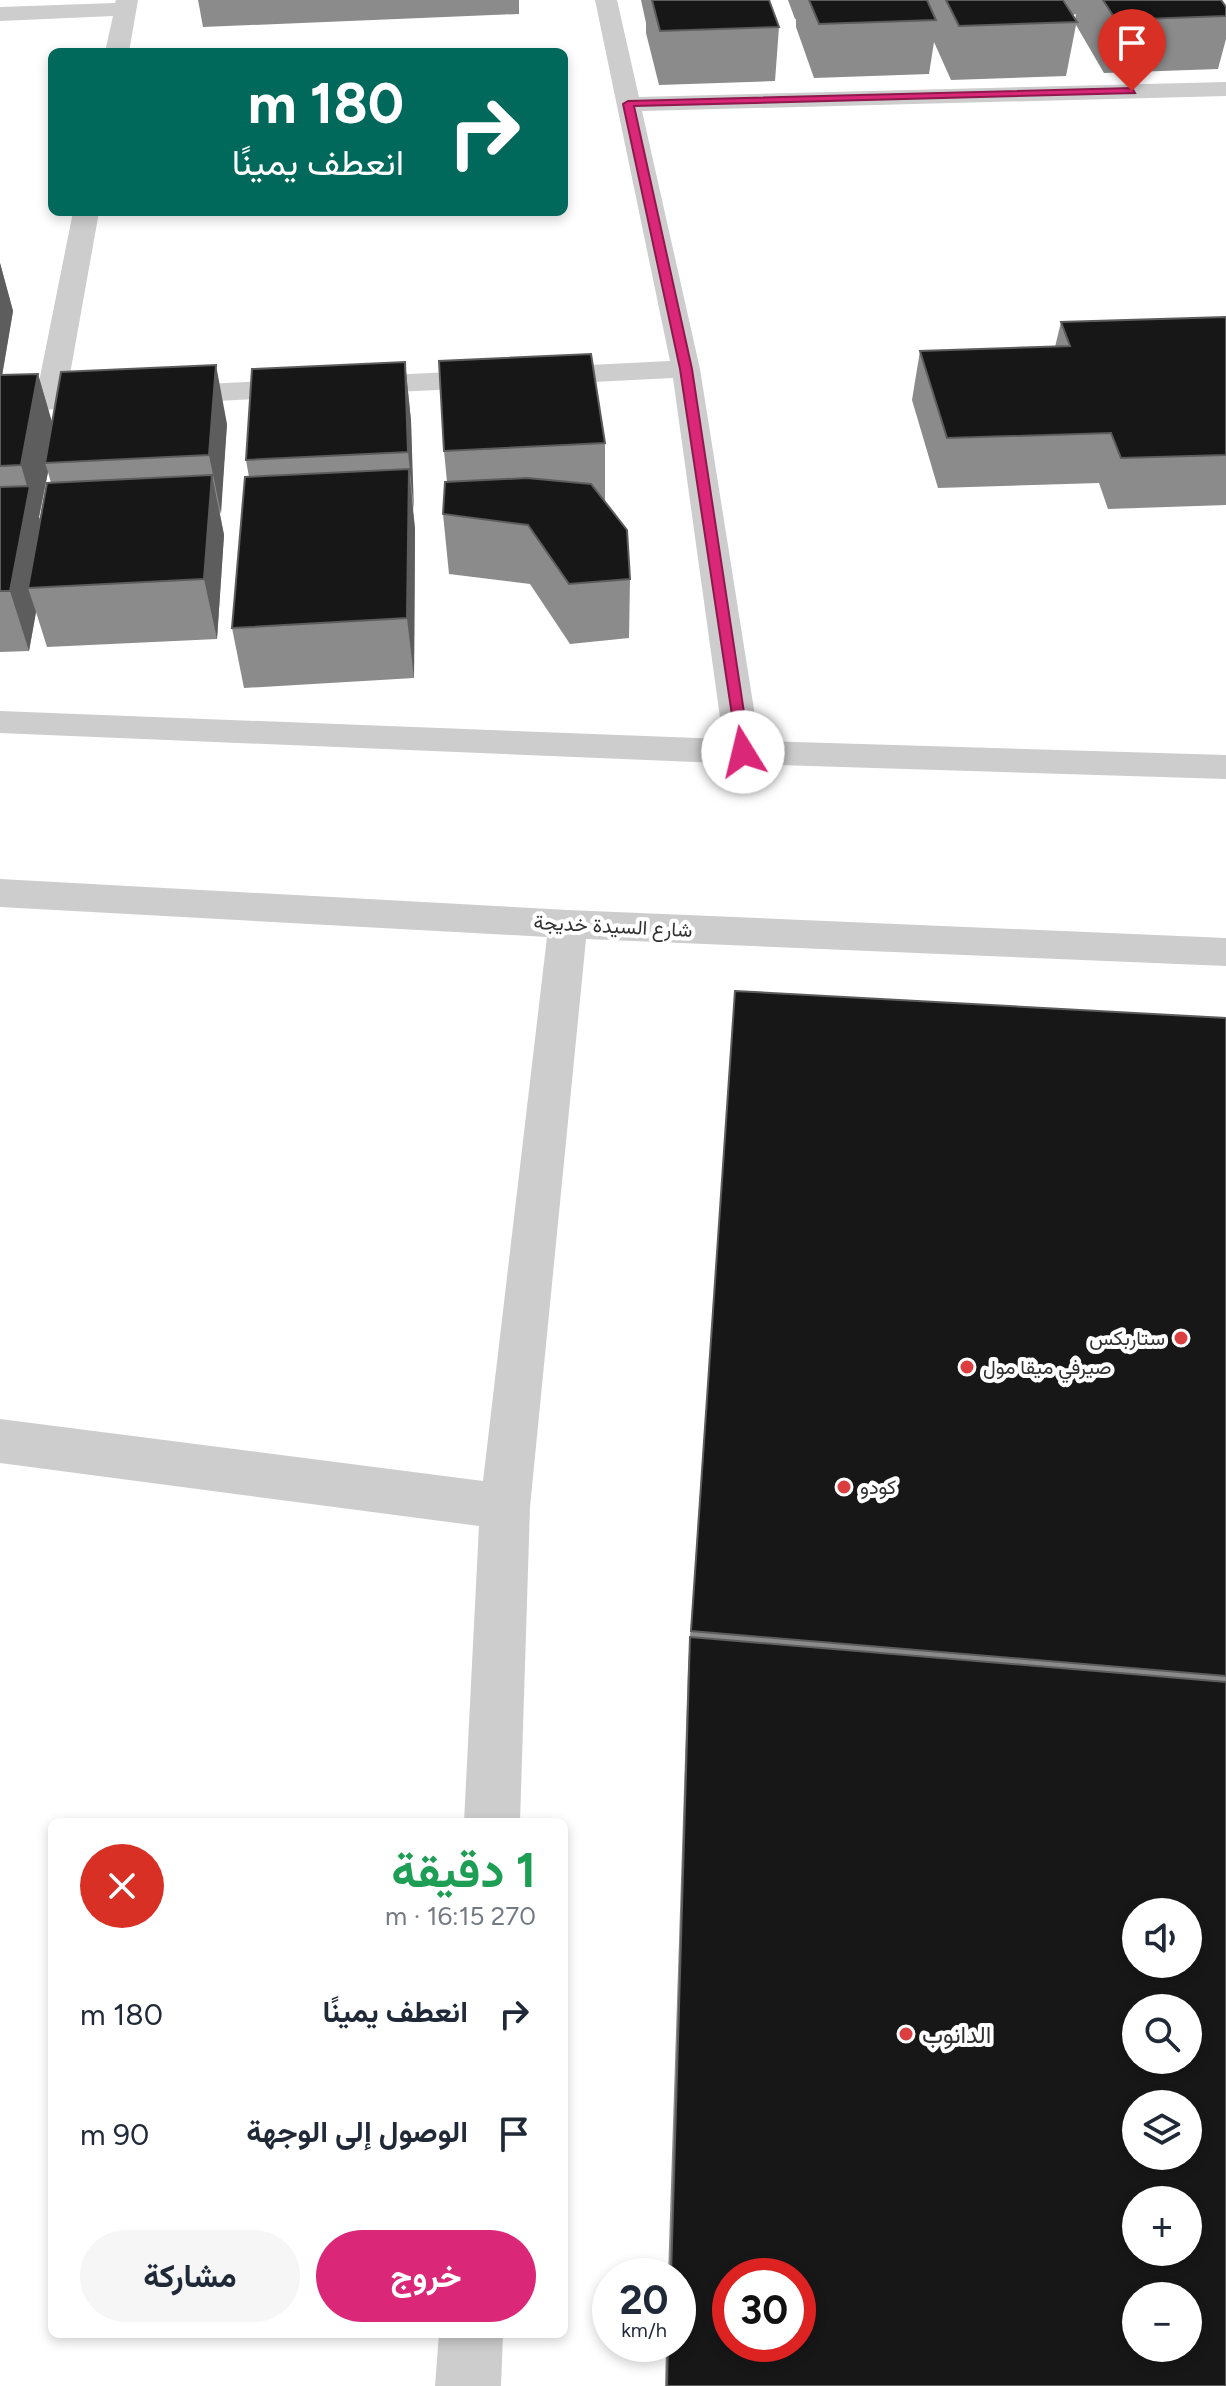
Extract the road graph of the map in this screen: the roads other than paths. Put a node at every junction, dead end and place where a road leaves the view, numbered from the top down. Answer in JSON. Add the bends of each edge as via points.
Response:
{"nodes":[{"id":1,"x":606,"y":0,"type":"edge"},
{"id":2,"x":126,"y":4,"type":"edge"},
{"id":3,"x":0,"y":14,"type":"edge"},
{"id":4,"x":118,"y":48,"type":"edge"},
{"id":5,"x":1226,"y":89,"type":"edge"},
{"id":6,"x":628,"y":104,"type":"junction"},
{"id":7,"x":85,"y":216,"type":"edge"},
{"id":8,"x":686,"y":369,"type":"junction"},
{"id":9,"x":50,"y":401,"type":"junction"},
{"id":10,"x":0,"y":403,"type":"edge"},
{"id":11,"x":0,"y":722,"type":"edge"},
{"id":12,"x":743,"y":752,"type":"junction"},
{"id":13,"x":1226,"y":767,"type":"edge"},
{"id":14,"x":0,"y":893,"type":"edge"},
{"id":15,"x":568,"y":924,"type":"junction"},
{"id":16,"x":1226,"y":952,"type":"edge"},
{"id":17,"x":0,"y":1441,"type":"edge"},
{"id":18,"x":505,"y":1507,"type":"junction"},
{"id":19,"x":492,"y":1818,"type":"edge"},
{"id":20,"x":471,"y":2338,"type":"edge"},
{"id":21,"x":468,"y":2386,"type":"edge"}],
"edges":[{"from":1,"to":6,"type":"street"},
{"from":2,"to":3,"type":"street"},
{"from":2,"to":4,"type":"street"},
{"from":5,"to":6,"type":"street"},
{"from":6,"to":8,"type":"street"},
{"from":7,"to":9,"type":"street"},
{"from":8,"to":9,"type":"street"},
{"from":8,"to":12,"type":"street"},
{"from":9,"to":10,"type":"street"},
{"from":11,"to":12,"type":"street"},
{"from":12,"to":13,"type":"street"},
{"from":14,"to":15,"type":"street","name":"شارع السيدة خديجة"},
{"from":15,"to":16,"type":"street","name":"شارع السيدة خديجة"},
{"from":15,"to":18,"type":"street"},
{"from":17,"to":18,"type":"street"},
{"from":18,"to":19,"type":"street"},
{"from":20,"to":21,"type":"street"}]}
